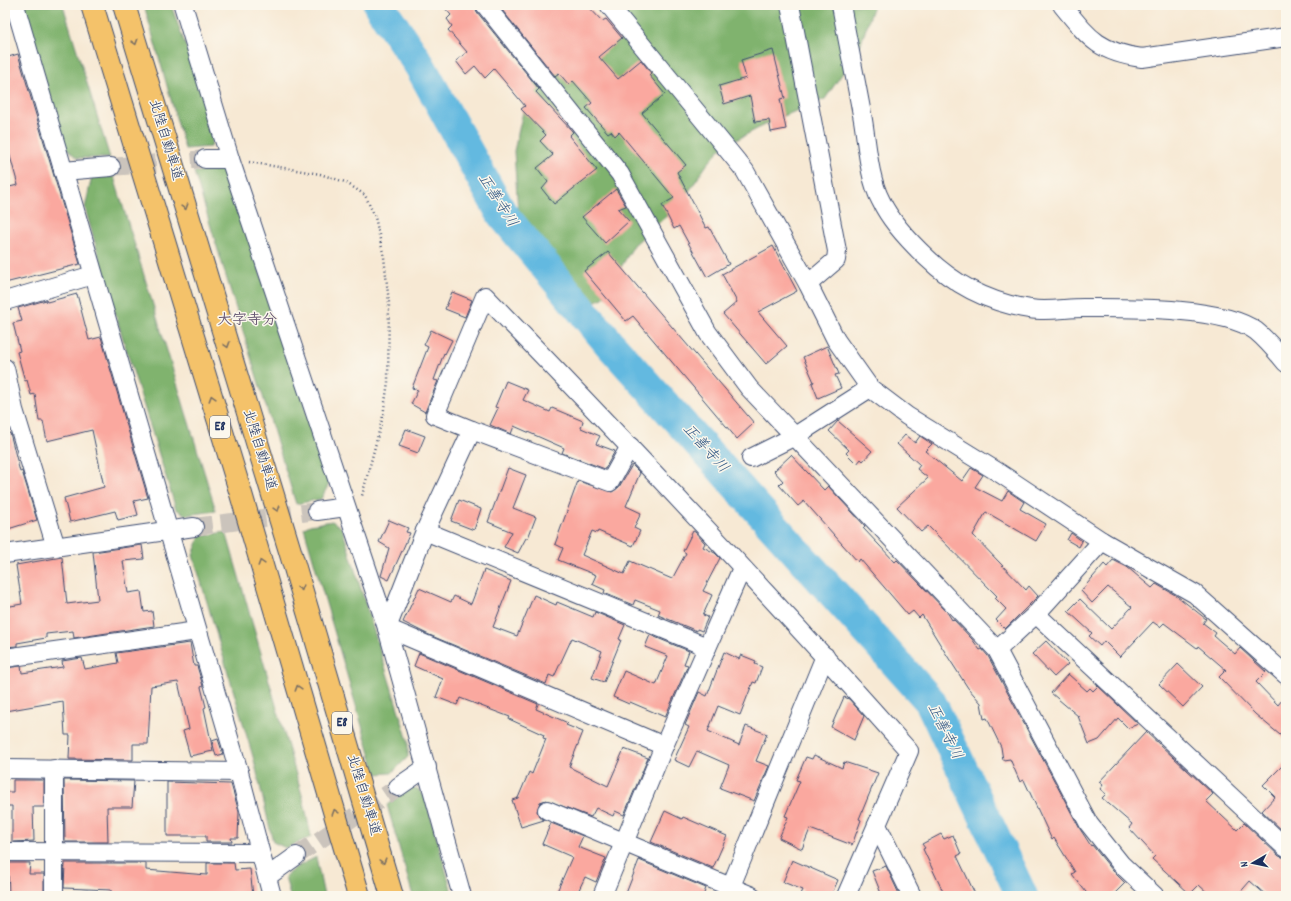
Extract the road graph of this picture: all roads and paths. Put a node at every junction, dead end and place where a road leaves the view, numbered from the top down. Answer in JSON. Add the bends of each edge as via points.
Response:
{"nodes":[{"id":1,"x":15,"y":5,"type":"edge"},
{"id":2,"x":92,"y":5,"type":"edge"},
{"id":3,"x":124,"y":5,"type":"edge"},
{"id":4,"x":183,"y":5,"type":"edge"},
{"id":5,"x":485,"y":5,"type":"edge"},
{"id":6,"x":609,"y":5,"type":"edge"},
{"id":7,"x":790,"y":5,"type":"edge"},
{"id":8,"x":841,"y":5,"type":"edge"},
{"id":9,"x":1062,"y":5,"type":"edge"},
{"id":10,"x":1286,"y":37,"type":"edge"},
{"id":11,"x":205,"y":159,"type":"tunnel mouth"},
{"id":12,"x":230,"y":159,"type":"junction"},
{"id":13,"x":111,"y":167,"type":"tunnel mouth"},
{"id":14,"x":63,"y":171,"type":"junction"},
{"id":15,"x":93,"y":275,"type":"junction"},
{"id":16,"x":808,"y":284,"type":"junction"},
{"id":17,"x":5,"y":301,"type":"edge"},
{"id":18,"x":1286,"y":363,"type":"edge"},
{"id":19,"x":5,"y":368,"type":"edge"},
{"id":20,"x":870,"y":388,"type":"junction"},
{"id":21,"x":10,"y":412,"type":"edge"},
{"id":22,"x":472,"y":430,"type":"junction"},
{"id":23,"x":795,"y":436,"type":"junction"},
{"id":24,"x":630,"y":446,"type":"junction"},
{"id":25,"x":752,"y":458,"type":"dead end"},
{"id":26,"x":354,"y":503,"type":"junction"},
{"id":27,"x":316,"y":512,"type":"tunnel mouth"},
{"id":28,"x":194,"y":527,"type":"tunnel mouth"},
{"id":29,"x":425,"y":531,"type":"junction"},
{"id":30,"x":168,"y":532,"type":"junction"},
{"id":31,"x":1102,"y":541,"type":"junction"},
{"id":32,"x":56,"y":547,"type":"junction"},
{"id":33,"x":5,"y":554,"type":"edge"},
{"id":34,"x":742,"y":568,"type":"junction"},
{"id":35,"x":1036,"y":614,"type":"junction"},
{"id":36,"x":387,"y":628,"type":"junction"},
{"id":37,"x":197,"y":631,"type":"junction"},
{"id":38,"x":707,"y":647,"type":"junction"},
{"id":39,"x":997,"y":650,"type":"junction"},
{"id":40,"x":825,"y":656,"type":"junction"},
{"id":41,"x":5,"y":658,"type":"edge"},
{"id":42,"x":1286,"y":675,"type":"edge"},
{"id":43,"x":664,"y":746,"type":"junction"},
{"id":44,"x":427,"y":767,"type":"junction"},
{"id":45,"x":5,"y":769,"type":"edge"},
{"id":46,"x":54,"y":769,"type":"junction"},
{"id":47,"x":239,"y":772,"type":"junction"},
{"id":48,"x":398,"y":787,"type":"tunnel mouth"},
{"id":49,"x":547,"y":810,"type":"dead end"},
{"id":50,"x":877,"y":824,"type":"junction"},
{"id":51,"x":625,"y":842,"type":"junction"},
{"id":52,"x":1286,"y":848,"type":"edge"},
{"id":53,"x":346,"y":850,"type":"junction"},
{"id":54,"x":5,"y":852,"type":"edge"},
{"id":55,"x":55,"y":852,"type":"junction"},
{"id":56,"x":260,"y":853,"type":"junction"},
{"id":57,"x":296,"y":856,"type":"tunnel mouth"},
{"id":58,"x":267,"y":878,"type":"junction"},
{"id":59,"x":730,"y":891,"type":"edge"},
{"id":60,"x":54,"y":896,"type":"edge"},
{"id":61,"x":272,"y":896,"type":"edge"},
{"id":62,"x":354,"y":896,"type":"edge"},
{"id":63,"x":359,"y":896,"type":"edge"},
{"id":64,"x":392,"y":896,"type":"edge"},
{"id":65,"x":462,"y":896,"type":"edge"},
{"id":66,"x":602,"y":896,"type":"edge"},
{"id":67,"x":752,"y":896,"type":"edge"},
{"id":68,"x":846,"y":896,"type":"edge"},
{"id":69,"x":912,"y":896,"type":"edge"},
{"id":70,"x":1155,"y":896,"type":"edge"}],
"edges":[{"from":1,"to":14,"type":"street"},
{"from":53,"to":2,"type":"highway","number":"E8","one_way":true},
{"from":3,"to":64,"type":"highway","name":"北陸自動車道","number":"E8","one_way":true},
{"from":4,"to":12,"type":"street"},
{"from":5,"to":23,"type":"street","via":[[620,174],[708,333],[748,388]]},
{"from":6,"to":16,"type":"street","via":[[744,171]]},
{"from":7,"to":16,"type":"street","via":[[837,251],[836,260]]},
{"from":8,"to":18,"type":"street","via":[[867,149],[880,201],[914,246],[938,269],[978,294],[1007,305],[1032,310],[1157,310],[1202,313],[1230,319],[1256,331]]},
{"from":9,"to":10,"type":"street","via":[[1093,42],[1110,51],[1131,57],[1164,56]]},
{"from":11,"to":12,"type":"street"},
{"from":12,"to":26,"type":"street"},
{"from":12,"to":26,"type":"path","via":[[320,174],[345,182],[365,195],[375,217],[384,257],[389,303],[388,382],[383,416]]},
{"from":13,"to":14,"type":"street"},
{"from":14,"to":15,"type":"street"},
{"from":15,"to":17,"type":"street"},
{"from":15,"to":30,"type":"street"},
{"from":16,"to":20,"type":"street","via":[[836,340]]},
{"from":19,"to":21,"type":"street"},
{"from":20,"to":23,"type":"street"},
{"from":20,"to":31,"type":"street","via":[[907,416],[995,470]]},
{"from":21,"to":32,"type":"street"},
{"from":22,"to":24,"type":"street","via":[[610,482]]},
{"from":22,"to":24,"type":"street","via":[[435,415],[485,296]]},
{"from":22,"to":29,"type":"street"},
{"from":23,"to":25,"type":"street"},
{"from":23,"to":39,"type":"street"},
{"from":24,"to":34,"type":"street"},
{"from":26,"to":27,"type":"street"},
{"from":26,"to":36,"type":"street"},
{"from":28,"to":30,"type":"street"},
{"from":29,"to":36,"type":"street"},
{"from":29,"to":38,"type":"street"},
{"from":30,"to":32,"type":"street"},
{"from":30,"to":37,"type":"street"},
{"from":31,"to":35,"type":"street"},
{"from":31,"to":42,"type":"street","via":[[1196,594]]},
{"from":32,"to":33,"type":"street"},
{"from":34,"to":38,"type":"street"},
{"from":34,"to":40,"type":"street"},
{"from":35,"to":39,"type":"street"},
{"from":35,"to":52,"type":"street"},
{"from":36,"to":43,"type":"street"},
{"from":36,"to":44,"type":"street"},
{"from":37,"to":41,"type":"street"},
{"from":37,"to":47,"type":"street"},
{"from":38,"to":43,"type":"street"},
{"from":39,"to":70,"type":"street","via":[[1089,824],[1121,864]]},
{"from":40,"to":50,"type":"street","via":[[909,751]]},
{"from":40,"to":59,"type":"street"},
{"from":43,"to":51,"type":"street"},
{"from":44,"to":48,"type":"street"},
{"from":44,"to":65,"type":"street"},
{"from":45,"to":46,"type":"street"},
{"from":46,"to":47,"type":"street"},
{"from":46,"to":55,"type":"street"},
{"from":47,"to":56,"type":"street"},
{"from":49,"to":51,"type":"street"},
{"from":50,"to":68,"type":"street"},
{"from":50,"to":69,"type":"street"},
{"from":51,"to":59,"type":"street"},
{"from":51,"to":66,"type":"street"},
{"from":53,"to":62,"type":"highway"},
{"from":53,"to":63,"type":"highway","number":"E8"},
{"from":54,"to":55,"type":"street"},
{"from":55,"to":56,"type":"street"},
{"from":55,"to":60,"type":"street"},
{"from":56,"to":58,"type":"street"},
{"from":57,"to":58,"type":"street"},
{"from":58,"to":61,"type":"street"},
{"from":59,"to":67,"type":"street"}]}
